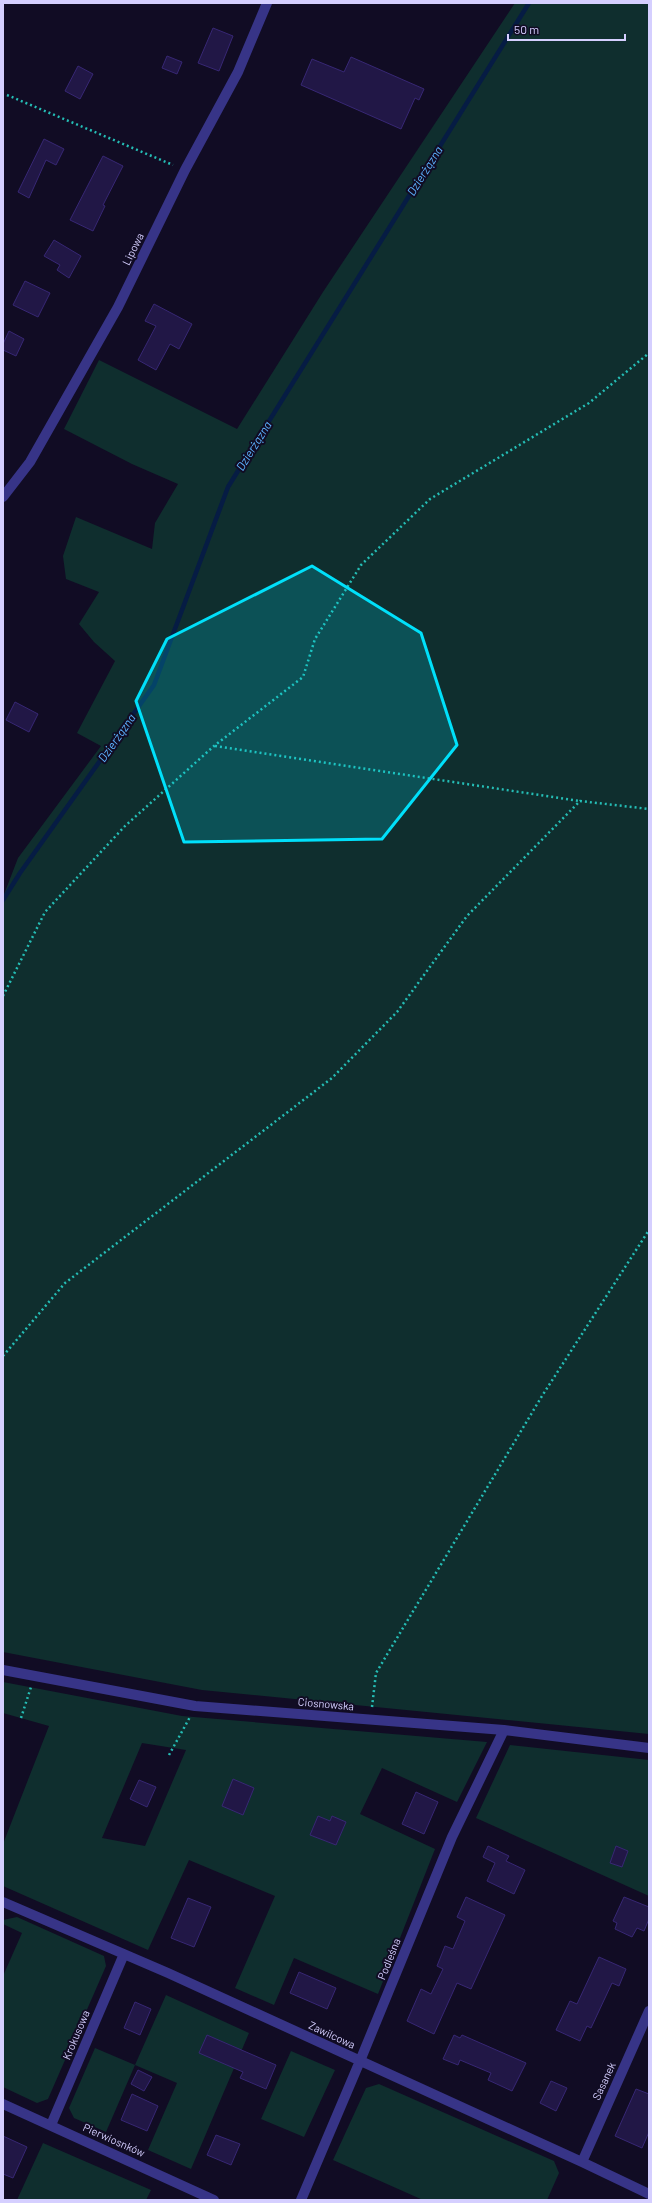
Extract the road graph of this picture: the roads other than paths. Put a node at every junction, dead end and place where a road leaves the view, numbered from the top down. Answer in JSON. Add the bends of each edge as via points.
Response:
{"nodes":[{"id":1,"x":267,"y":3,"type":"edge"},
{"id":2,"x":3,"y":497,"type":"edge"},
{"id":3,"x":3,"y":1670,"type":"edge"},
{"id":4,"x":504,"y":1730,"type":"junction"},
{"id":5,"x":649,"y":1748,"type":"edge"},
{"id":6,"x":3,"y":1902,"type":"edge"},
{"id":7,"x":124,"y":1954,"type":"junction"},
{"id":8,"x":649,"y":2011,"type":"edge"},
{"id":9,"x":360,"y":2061,"type":"junction"},
{"id":10,"x":3,"y":2104,"type":"edge"},
{"id":11,"x":50,"y":2125,"type":"junction"},
{"id":12,"x":582,"y":2162,"type":"junction"},
{"id":13,"x":649,"y":2194,"type":"edge"},
{"id":14,"x":214,"y":2200,"type":"edge"},
{"id":15,"x":300,"y":2200,"type":"edge"}],
"edges":[{"from":1,"to":2,"type":"street","name":"Lipowa","via":[[238,72],[184,170],[118,307],[30,462]]},
{"from":3,"to":4,"type":"street","name":"Ciosnowska","via":[[195,1706]]},
{"from":4,"to":5,"type":"street","name":"Ciosnowska"},
{"from":4,"to":9,"type":"street","name":"Podleśna","via":[[452,1836]]},
{"from":6,"to":7,"type":"street","name":"Zawilcowa"},
{"from":7,"to":9,"type":"street","name":"Zawilcowa"},
{"from":7,"to":11,"type":"street","name":"Krokusowa"},
{"from":8,"to":12,"type":"street","name":"Sasanek"},
{"from":9,"to":12,"type":"street","name":"Zawilcowa"},
{"from":9,"to":15,"type":"street","name":"Podleśna"},
{"from":10,"to":11,"type":"street","name":"Pierwiosnków"},
{"from":11,"to":14,"type":"street","name":"Pierwiosnków"},
{"from":12,"to":13,"type":"street","name":"Zawilcowa"}]}
